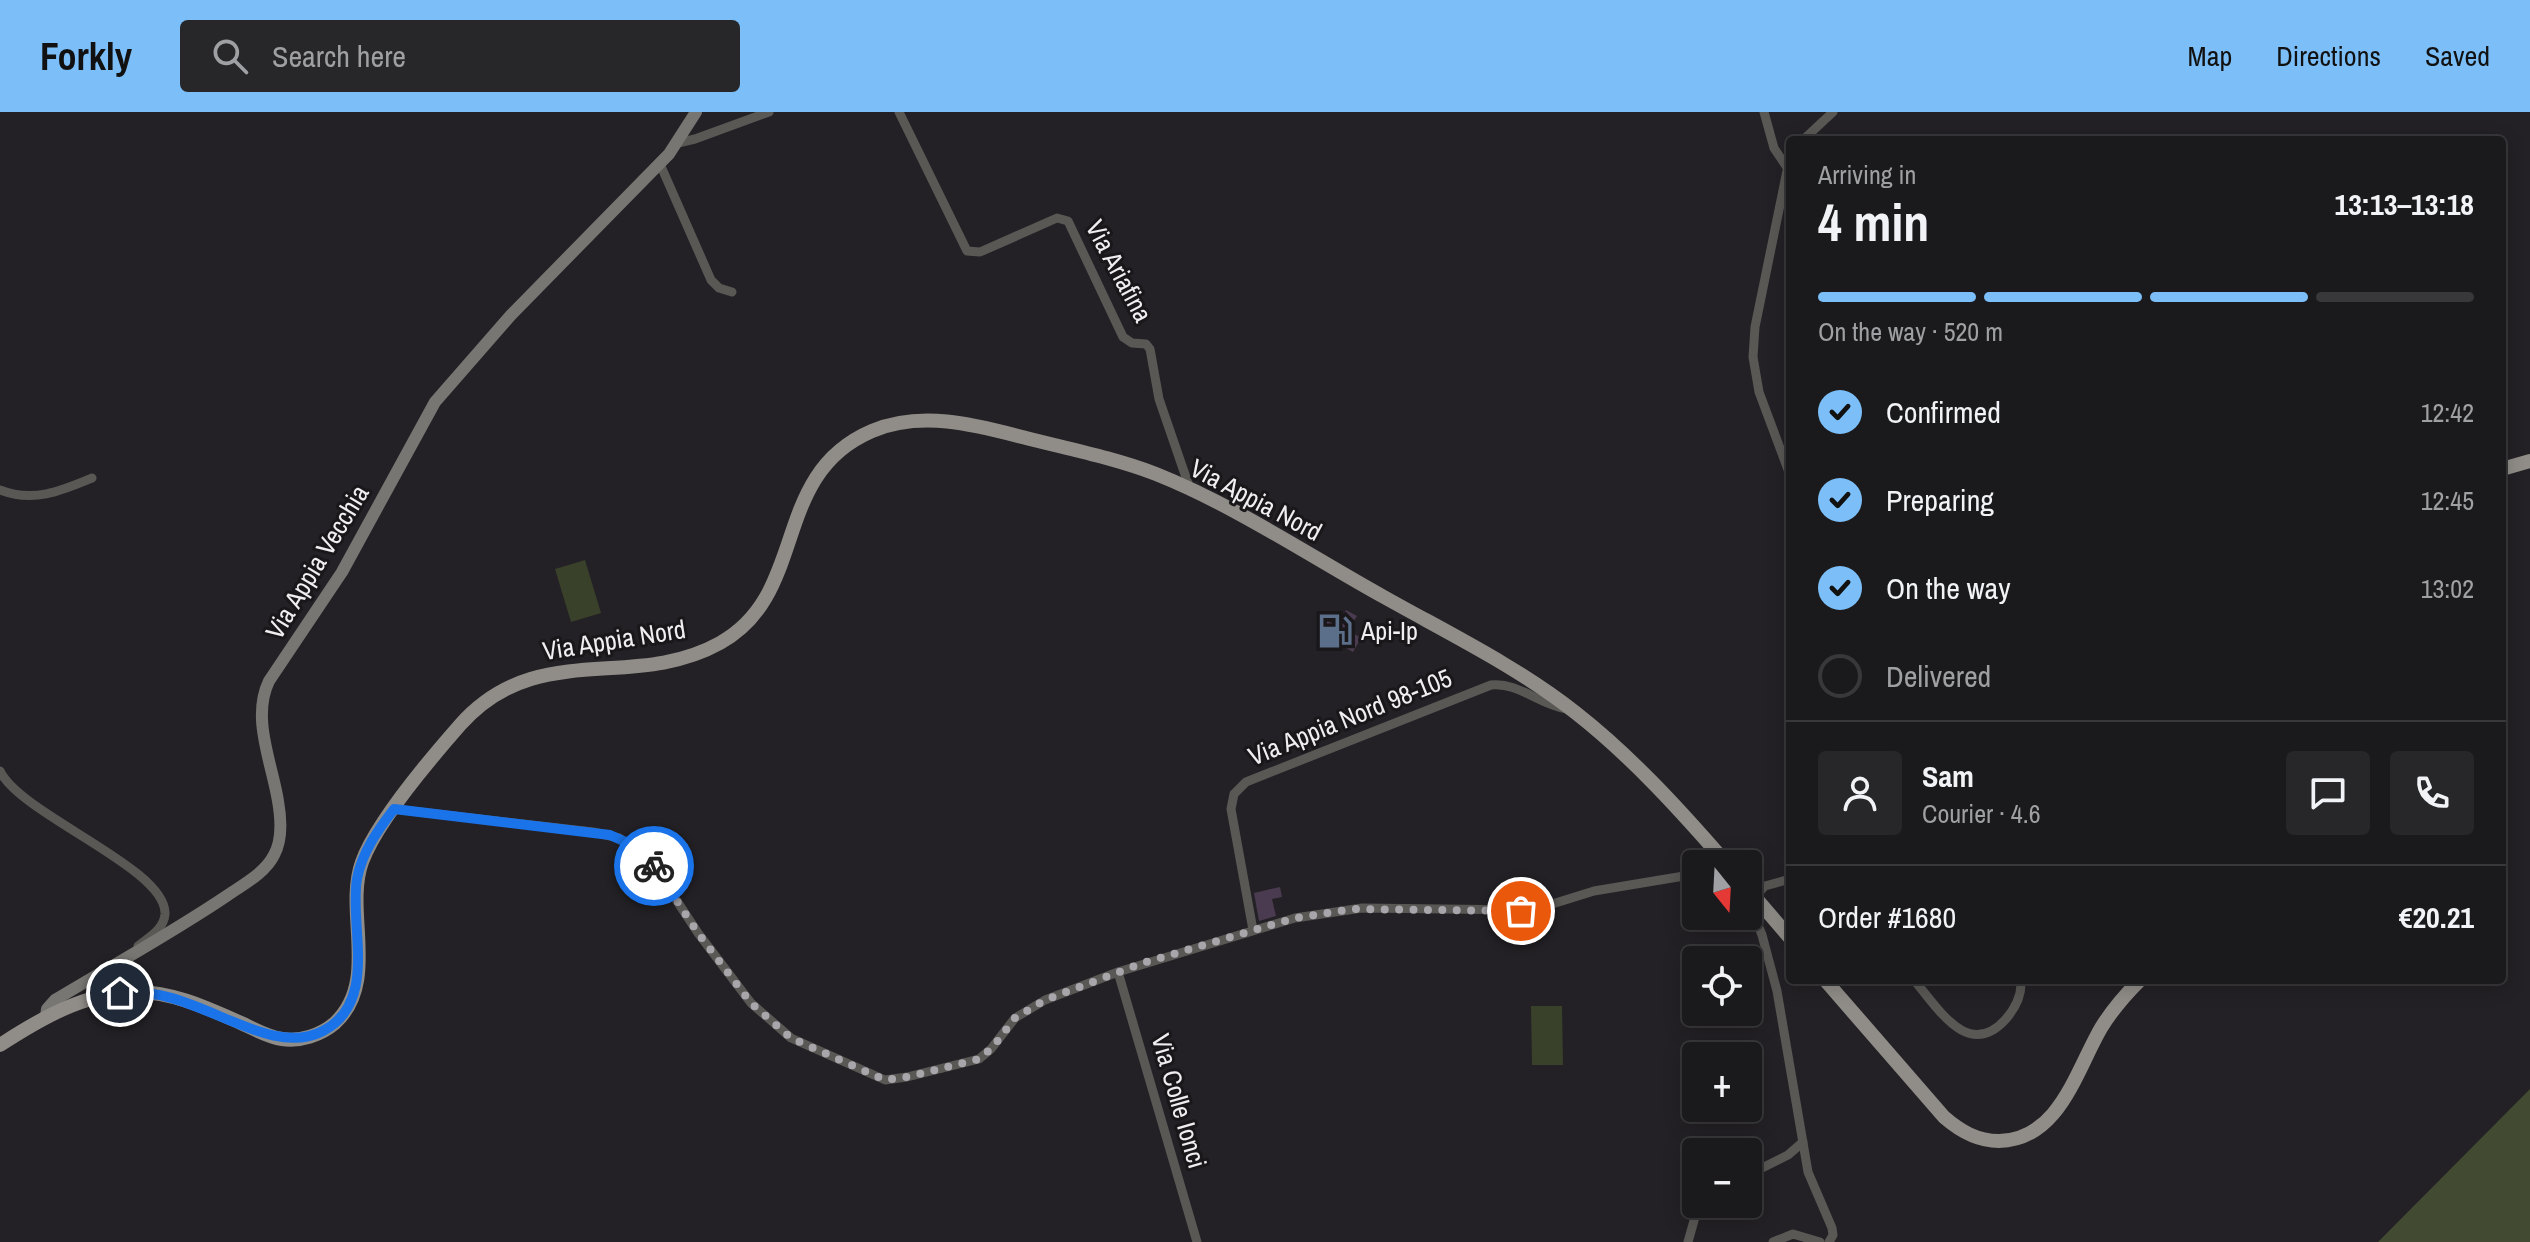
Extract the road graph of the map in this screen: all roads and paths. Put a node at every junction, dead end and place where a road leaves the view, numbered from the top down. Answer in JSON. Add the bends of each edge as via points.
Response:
{"nodes":[{"id":1,"x":696,"y":112,"type":"edge"},
{"id":2,"x":769,"y":112,"type":"edge"},
{"id":3,"x":899,"y":112,"type":"edge"},
{"id":4,"x":1764,"y":112,"type":"edge"},
{"id":5,"x":1833,"y":112,"type":"edge"},
{"id":6,"x":1807,"y":136,"type":"edge"},
{"id":7,"x":678,"y":143,"type":"junction"},
{"id":8,"x":1786,"y":159,"type":"edge"},
{"id":9,"x":660,"y":164,"type":"junction"},
{"id":10,"x":1786,"y":171,"type":"edge"},
{"id":11,"x":732,"y":292,"type":"dead end"},
{"id":12,"x":2530,"y":461,"type":"edge"},
{"id":13,"x":1786,"y":464,"type":"edge"},
{"id":14,"x":2506,"y":468,"type":"edge"},
{"id":15,"x":92,"y":478,"type":"dead end"},
{"id":16,"x":1190,"y":489,"type":"junction"},
{"id":17,"x":0,"y":490,"type":"edge"},
{"id":18,"x":1571,"y":709,"type":"junction"},
{"id":19,"x":0,"y":771,"type":"edge"},
{"id":20,"x":394,"y":809,"type":"junction"},
{"id":21,"x":1714,"y":849,"type":"edge"},
{"id":22,"x":1682,"y":875,"type":"edge"},
{"id":23,"x":1786,"y":880,"type":"edge"},
{"id":24,"x":1762,"y":887,"type":"edge"},
{"id":25,"x":1762,"y":905,"type":"edge"},
{"id":26,"x":1253,"y":930,"type":"junction"},
{"id":27,"x":1760,"y":930,"type":"edge"},
{"id":28,"x":1786,"y":933,"type":"edge"},
{"id":29,"x":122,"y":962,"type":"junction"},
{"id":30,"x":1118,"y":972,"type":"junction"},
{"id":31,"x":1828,"y":984,"type":"edge"},
{"id":32,"x":1918,"y":984,"type":"edge"},
{"id":33,"x":2020,"y":984,"type":"edge"},
{"id":34,"x":2137,"y":984,"type":"edge"},
{"id":35,"x":46,"y":1016,"type":"junction"},
{"id":36,"x":0,"y":1045,"type":"edge"},
{"id":37,"x":1803,"y":1142,"type":"junction"},
{"id":38,"x":1762,"y":1168,"type":"edge"},
{"id":39,"x":1695,"y":1218,"type":"edge"},
{"id":40,"x":1197,"y":1242,"type":"edge"},
{"id":41,"x":1688,"y":1242,"type":"edge"},
{"id":42,"x":1773,"y":1242,"type":"edge"},
{"id":43,"x":1820,"y":1242,"type":"edge"},
{"id":44,"x":1829,"y":1242,"type":"edge"}],
"edges":[{"from":1,"to":7,"type":"main road","name":"Via Appia Vecchia"},
{"from":2,"to":7,"type":"street"},
{"from":3,"to":16,"type":"street","name":"Via Ariafina","via":[[967,251],[980,252],[1057,218],[1068,221],[1123,337],[1150,349],[1159,399]]},
{"from":4,"to":8,"type":"street","via":[[1774,148]]},
{"from":5,"to":6,"type":"street"},
{"from":7,"to":9,"type":"main road","name":"Via Appia Vecchia"},
{"from":9,"to":11,"type":"street","via":[[711,280]]},
{"from":9,"to":29,"type":"main road","name":"Via Appia Vecchia","via":[[498,329],[435,402],[342,572],[269,681],[262,718],[280,820],[273,857],[237,888]]},
{"from":10,"to":13,"type":"street","via":[[1753,362]]},
{"from":12,"to":14,"type":"main road"},
{"from":15,"to":17,"type":"street","via":[[39,496]]},
{"from":16,"to":18,"type":"main road","name":"Via Appia Nord","via":[[1457,638]]},
{"from":16,"to":20,"type":"main road","name":"Via Appia Nord","via":[[1121,463],[970,425],[917,421],[871,431],[815,476],[771,589],[736,632],[706,650],[670,661],[563,671],[507,686],[465,720]]},
{"from":18,"to":21,"type":"main road","name":"Via Appia Nord"},
{"from":18,"to":26,"type":"street","name":"Via Appia Nord 98-105","via":[[1512,687],[1487,686],[1246,782],[1234,794],[1231,813]]},
{"from":19,"to":29,"type":"street","via":[[16,794],[136,873],[160,899],[165,912],[161,926]]},
{"from":20,"to":30,"type":"street","via":[[598,833],[632,844],[651,861],[713,954],[764,1017],[800,1043],[880,1079],[979,1059],[1024,1012]]},
{"from":20,"to":35,"type":"main road","name":"Via Appia Nord","via":[[368,847],[359,872],[356,983],[344,1011],[328,1029],[302,1039],[279,1039],[181,999],[143,992],[92,999]]},
{"from":22,"to":26,"type":"street","via":[[1594,891],[1533,910],[1345,909]]},
{"from":23,"to":24,"type":"street"},
{"from":25,"to":28,"type":"main road"},
{"from":26,"to":30,"type":"street"},
{"from":27,"to":37,"type":"street","via":[[1777,991]]},
{"from":29,"to":35,"type":"main road","name":"Via Appia Vecchia","via":[[55,1000]]},
{"from":30,"to":40,"type":"street","name":"Via Colle Ionci"},
{"from":31,"to":34,"type":"main road","via":[[1944,1117],[1967,1134],[1994,1141],[2024,1136],[2051,1117],[2108,1018]]},
{"from":32,"to":33,"type":"street","via":[[1952,1022],[1975,1037],[2005,1020]]},
{"from":35,"to":36,"type":"main road","name":"Via Appia Nord"},
{"from":37,"to":38,"type":"street"},
{"from":37,"to":44,"type":"street","via":[[1809,1177],[1832,1228]]},
{"from":39,"to":41,"type":"street"},
{"from":42,"to":43,"type":"street","via":[[1793,1234]]}]}
